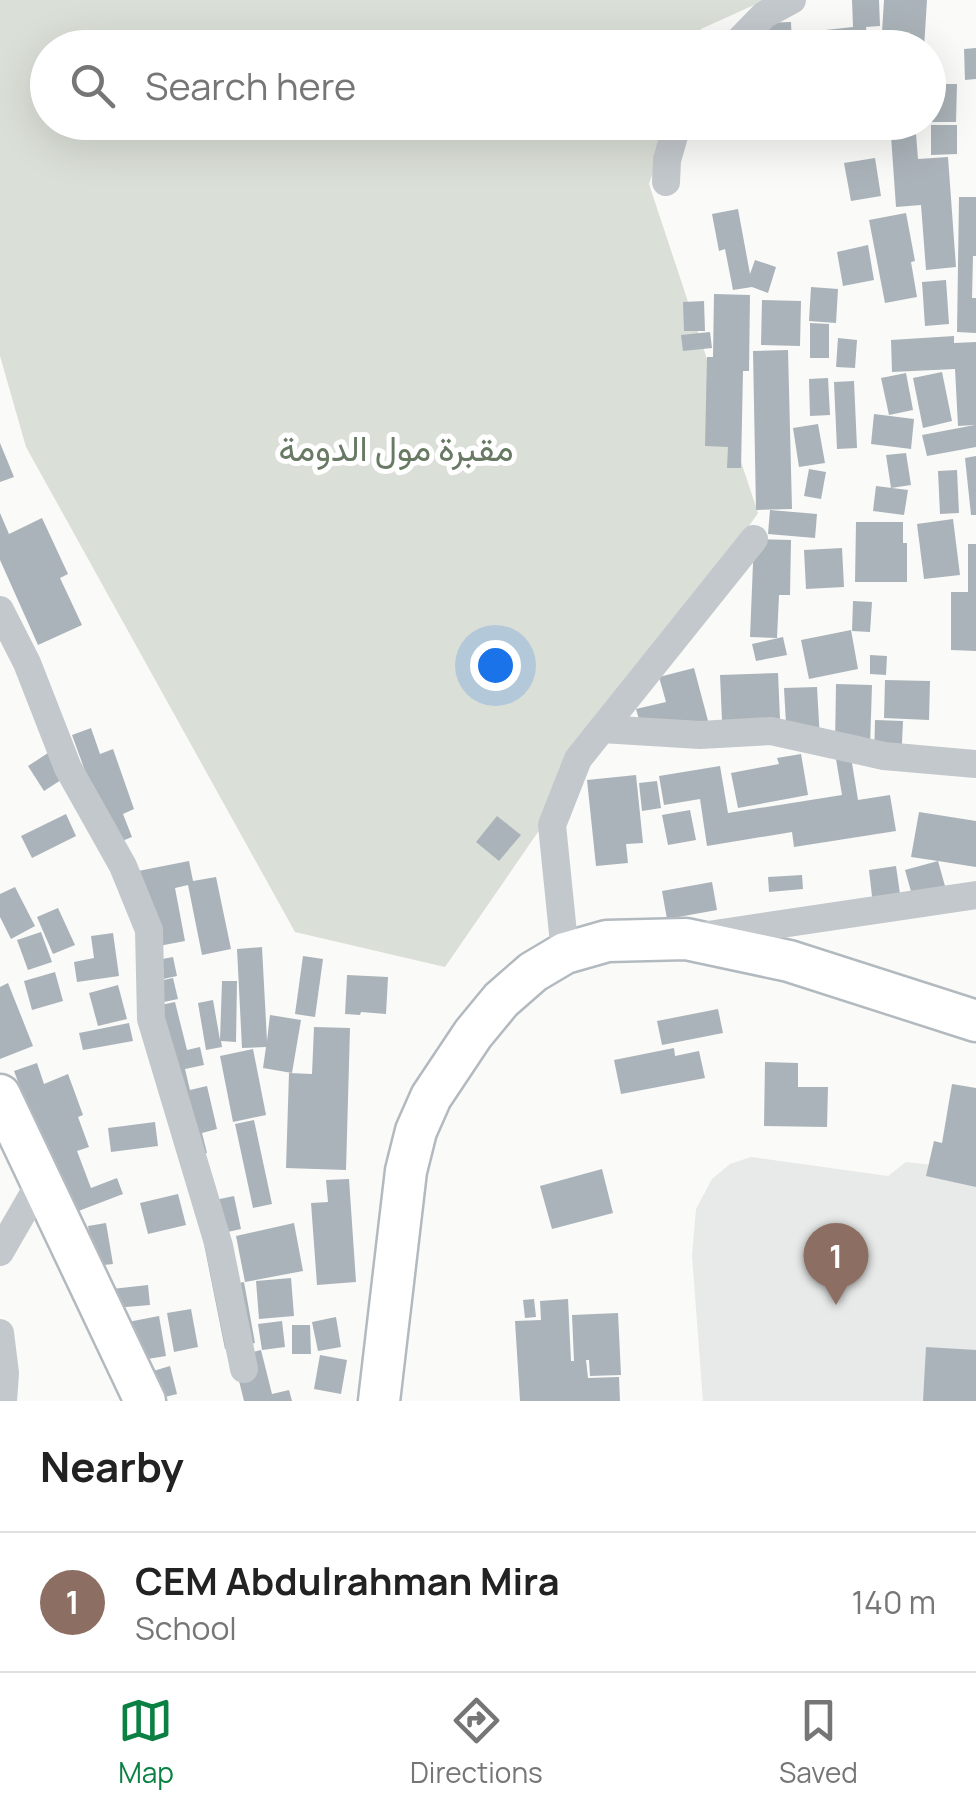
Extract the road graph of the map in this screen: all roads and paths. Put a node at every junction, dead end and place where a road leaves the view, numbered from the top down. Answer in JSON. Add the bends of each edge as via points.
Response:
{"nodes":[{"id":1,"x":792,"y":0,"type":"edge"},
{"id":2,"x":749,"y":30,"type":"edge"},
{"id":3,"x":673,"y":140,"type":"edge"},
{"id":4,"x":666,"y":182,"type":"dead end"},
{"id":5,"x":754,"y":539,"type":"dead end"},
{"id":6,"x":0,"y":610,"type":"edge"},
{"id":7,"x":602,"y":729,"type":"junction"},
{"id":8,"x":976,"y":764,"type":"edge"},
{"id":9,"x":976,"y":895,"type":"edge"},
{"id":10,"x":686,"y":938,"type":"junction"},
{"id":11,"x":565,"y":953,"type":"junction"},
{"id":12,"x":976,"y":1021,"type":"edge"},
{"id":13,"x":0,"y":1095,"type":"edge"},
{"id":14,"x":41,"y":1181,"type":"junction"},
{"id":15,"x":0,"y":1252,"type":"edge"},
{"id":16,"x":0,"y":1333,"type":"edge"},
{"id":17,"x":244,"y":1370,"type":"dead end"},
{"id":18,"x":3,"y":1401,"type":"edge"},
{"id":19,"x":144,"y":1401,"type":"edge"},
{"id":20,"x":379,"y":1401,"type":"edge"}],
"edges":[{"from":1,"to":2,"type":"street"},
{"from":3,"to":4,"type":"street"},
{"from":5,"to":7,"type":"street"},
{"from":6,"to":17,"type":"street","via":[[68,768],[124,866],[148,930],[152,1019],[219,1246]]},
{"from":7,"to":8,"type":"street","via":[[772,731],[884,756]]},
{"from":7,"to":11,"type":"street","via":[[578,759],[552,825]]},
{"from":9,"to":10,"type":"street"},
{"from":10,"to":11,"type":"main road","via":[[607,940]]},
{"from":10,"to":12,"type":"main road","via":[[788,960]]},
{"from":11,"to":20,"type":"main road","via":[[532,972],[482,1022],[416,1131]]},
{"from":13,"to":14,"type":"main road"},
{"from":14,"to":15,"type":"street"},
{"from":14,"to":19,"type":"main road"},
{"from":16,"to":18,"type":"street"}]}
